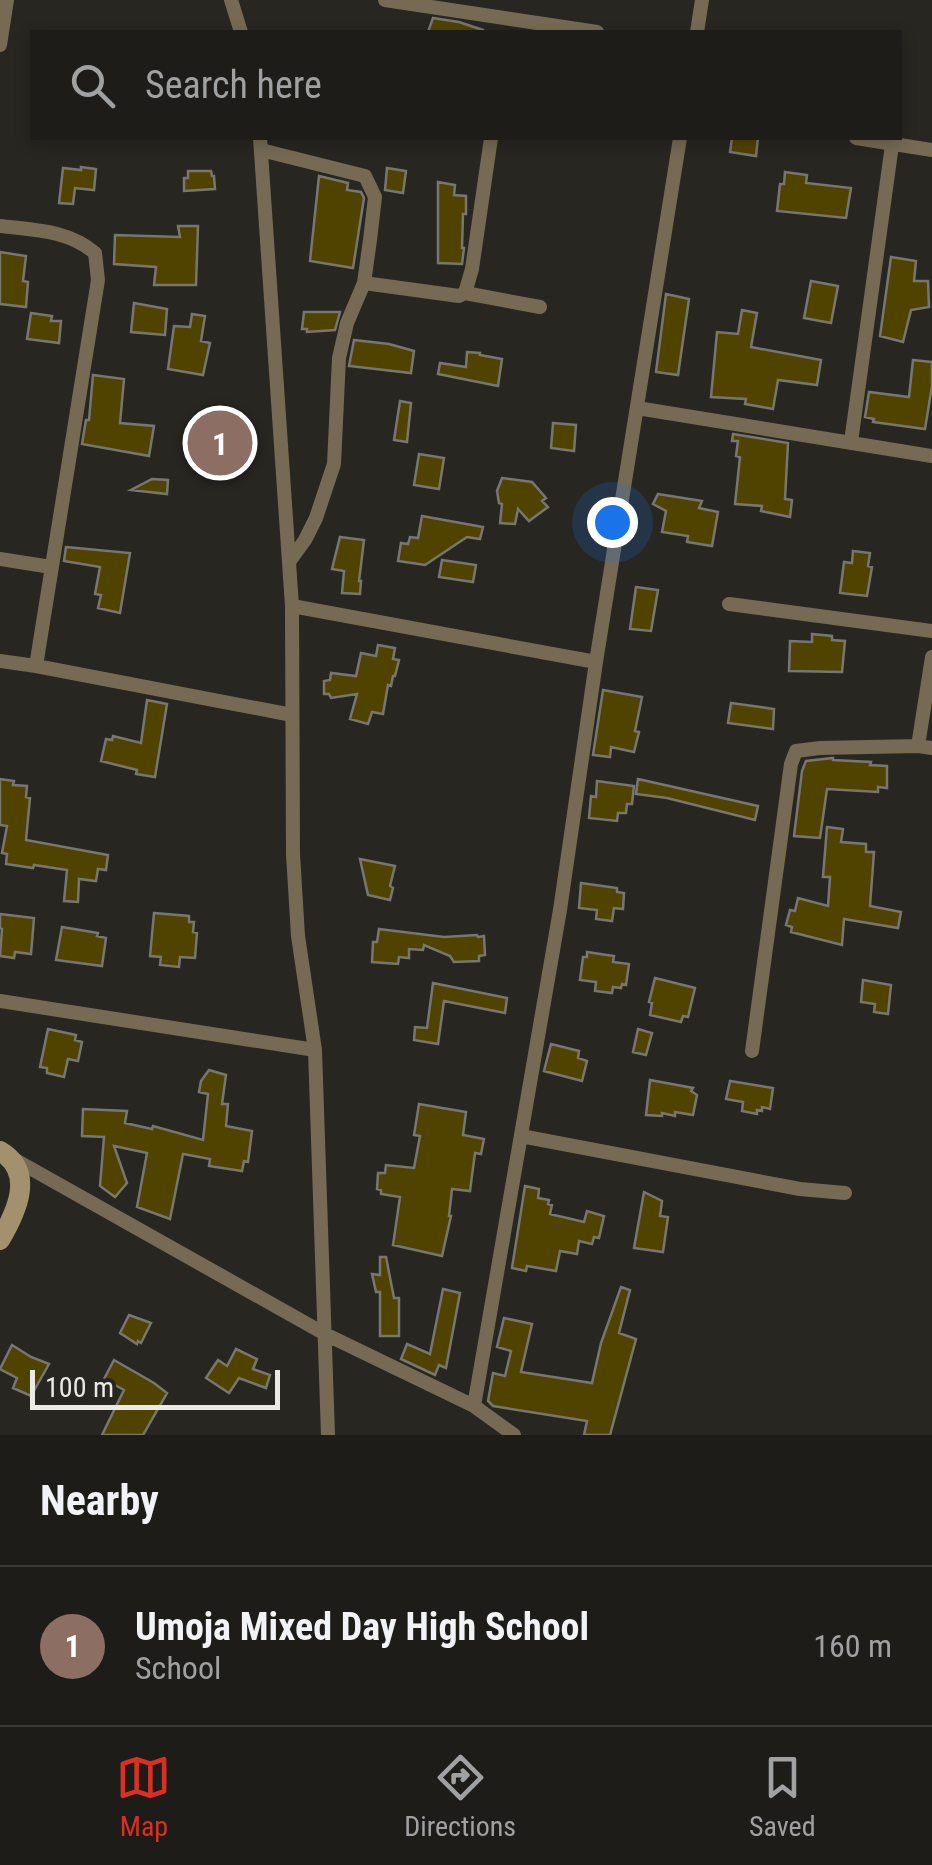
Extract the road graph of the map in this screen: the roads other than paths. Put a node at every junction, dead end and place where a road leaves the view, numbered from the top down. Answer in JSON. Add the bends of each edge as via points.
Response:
{"nodes":[{"id":1,"x":7,"y":0,"type":"edge"},
{"id":2,"x":231,"y":0,"type":"edge"},
{"id":3,"x":386,"y":0,"type":"edge"},
{"id":4,"x":702,"y":0,"type":"edge"},
{"id":5,"x":403,"y":2,"type":"edge"},
{"id":6,"x":507,"y":26,"type":"edge"},
{"id":7,"x":240,"y":30,"type":"edge"},
{"id":8,"x":567,"y":30,"type":"edge"},
{"id":9,"x":697,"y":30,"type":"edge"},
{"id":10,"x":0,"y":45,"type":"edge"},
{"id":11,"x":491,"y":140,"type":"edge"},
{"id":12,"x":680,"y":140,"type":"edge"},
{"id":13,"x":866,"y":140,"type":"edge"},
{"id":14,"x":261,"y":144,"type":"edge"},
{"id":15,"x":892,"y":145,"type":"junction"},
{"id":16,"x":932,"y":150,"type":"edge"},
{"id":17,"x":0,"y":226,"type":"edge"},
{"id":18,"x":364,"y":283,"type":"junction"},
{"id":19,"x":465,"y":292,"type":"junction"},
{"id":20,"x":540,"y":307,"type":"dead end"},
{"id":21,"x":638,"y":408,"type":"junction"},
{"id":22,"x":851,"y":442,"type":"junction"},
{"id":23,"x":932,"y":456,"type":"edge"},
{"id":24,"x":0,"y":559,"type":"edge"},
{"id":25,"x":289,"y":562,"type":"junction"},
{"id":26,"x":51,"y":568,"type":"junction"},
{"id":27,"x":729,"y":604,"type":"dead end"},
{"id":28,"x":292,"y":606,"type":"junction"},
{"id":29,"x":932,"y":631,"type":"edge"},
{"id":30,"x":932,"y":657,"type":"edge"},
{"id":31,"x":0,"y":662,"type":"edge"},
{"id":32,"x":596,"y":662,"type":"junction"},
{"id":33,"x":36,"y":666,"type":"junction"},
{"id":34,"x":292,"y":715,"type":"junction"},
{"id":35,"x":925,"y":747,"type":"edge"},
{"id":36,"x":0,"y":1000,"type":"edge"},
{"id":37,"x":315,"y":1050,"type":"junction"},
{"id":38,"x":752,"y":1051,"type":"dead end"},
{"id":39,"x":521,"y":1136,"type":"junction"},
{"id":40,"x":5,"y":1154,"type":"edge"},
{"id":41,"x":844,"y":1192,"type":"dead end"},
{"id":42,"x":0,"y":1240,"type":"edge"},
{"id":43,"x":325,"y":1334,"type":"junction"},
{"id":44,"x":474,"y":1406,"type":"junction"},
{"id":45,"x":328,"y":1435,"type":"edge"},
{"id":46,"x":514,"y":1435,"type":"edge"}],
"edges":[{"from":1,"to":10,"type":"street"},
{"from":2,"to":7,"type":"street"},
{"from":3,"to":5,"type":"street"},
{"from":4,"to":9,"type":"street"},
{"from":5,"to":6,"type":"street"},
{"from":6,"to":8,"type":"street"},
{"from":11,"to":19,"type":"street"},
{"from":12,"to":21,"type":"street"},
{"from":13,"to":15,"type":"street"},
{"from":14,"to":18,"type":"street","via":[[364,176],[374,197]]},
{"from":14,"to":25,"type":"street"},
{"from":15,"to":16,"type":"street"},
{"from":15,"to":22,"type":"street"},
{"from":17,"to":26,"type":"street","via":[[60,234],[95,254],[98,280]]},
{"from":18,"to":19,"type":"street"},
{"from":18,"to":25,"type":"street","via":[[339,358],[334,464],[316,518]]},
{"from":19,"to":20,"type":"street"},
{"from":21,"to":22,"type":"street"},
{"from":21,"to":32,"type":"street"},
{"from":22,"to":23,"type":"street"},
{"from":24,"to":26,"type":"street"},
{"from":25,"to":28,"type":"street"},
{"from":26,"to":33,"type":"street"},
{"from":27,"to":29,"type":"street"},
{"from":28,"to":32,"type":"street"},
{"from":28,"to":34,"type":"street"},
{"from":30,"to":35,"type":"street"},
{"from":31,"to":33,"type":"street"},
{"from":32,"to":39,"type":"street"},
{"from":33,"to":34,"type":"street"},
{"from":34,"to":37,"type":"street","via":[[298,936]]},
{"from":35,"to":38,"type":"street","via":[[796,751]]},
{"from":36,"to":37,"type":"street"},
{"from":37,"to":43,"type":"street"},
{"from":39,"to":41,"type":"street"},
{"from":39,"to":44,"type":"street"},
{"from":40,"to":42,"type":"street","via":[[21,1180],[20,1200]]},
{"from":40,"to":43,"type":"street"},
{"from":43,"to":44,"type":"street"},
{"from":43,"to":45,"type":"street"},
{"from":44,"to":46,"type":"street"}]}
